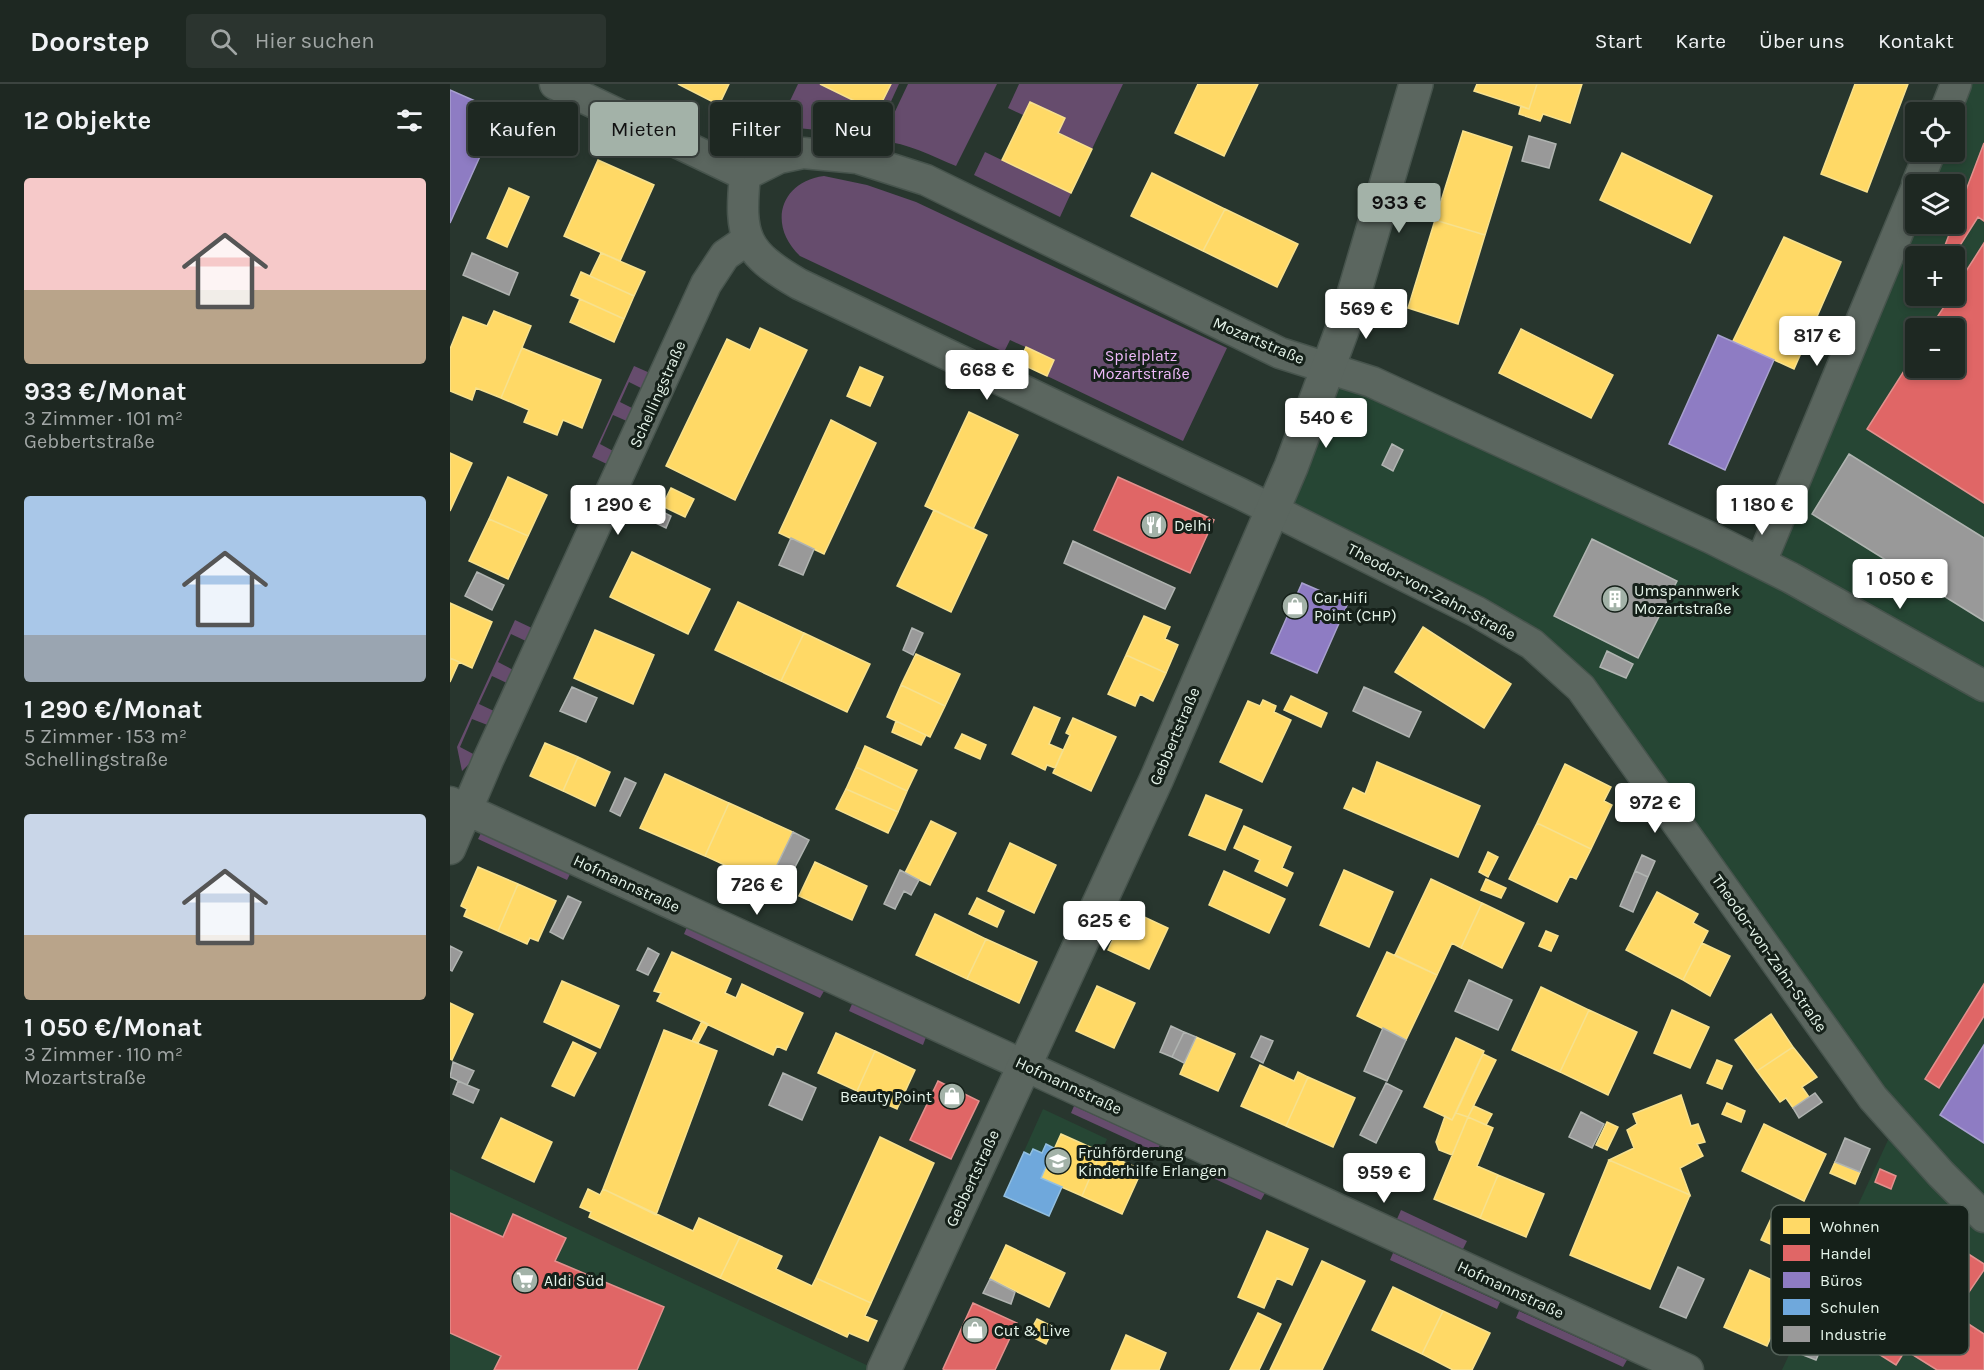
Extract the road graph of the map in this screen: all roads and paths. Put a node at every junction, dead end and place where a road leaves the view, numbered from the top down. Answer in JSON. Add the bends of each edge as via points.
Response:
{"nodes":[{"id":1,"x":555,"y":84,"type":"edge"},
{"id":2,"x":1416,"y":84,"type":"edge"},
{"id":3,"x":1956,"y":84,"type":"edge"},
{"id":4,"x":1949,"y":102,"type":"edge"},
{"id":5,"x":745,"y":174,"type":"junction"},
{"id":6,"x":1905,"y":215,"type":"edge"},
{"id":7,"x":747,"y":240,"type":"junction"},
{"id":8,"x":1330,"y":368,"type":"junction"},
{"id":9,"x":1272,"y":509,"type":"junction"},
{"id":10,"x":1761,"y":562,"type":"junction"},
{"id":11,"x":1984,"y":686,"type":"edge"},
{"id":12,"x":459,"y":806,"type":"edge"},
{"id":13,"x":450,"y":849,"type":"edge"},
{"id":14,"x":1024,"y":1065,"type":"junction"},
{"id":15,"x":1984,"y":1217,"type":"edge"},
{"id":16,"x":884,"y":1370,"type":"edge"},
{"id":17,"x":1688,"y":1370,"type":"edge"}],
"edges":[{"from":1,"to":5,"type":"street"},
{"from":2,"to":8,"type":"street","name":"Gebbertstraße"},
{"from":3,"to":4,"type":"street"},
{"from":5,"to":7,"type":"street","via":[[742,218]]},
{"from":5,"to":8,"type":"street","name":"Mozartstraße","via":[[779,158],[803,153],[857,158],[926,180],[1280,353]]},
{"from":6,"to":10,"type":"street"},
{"from":7,"to":9,"type":"street","name":"Theodor-von-Zahn-Straße","via":[[768,266],[799,284]]},
{"from":7,"to":12,"type":"street","name":"Schellingstraße","via":[[725,255],[706,284]]},
{"from":8,"to":9,"type":"street","name":"Gebbertstraße"},
{"from":8,"to":10,"type":"street","name":"Mozartstraße","via":[[1372,382]]},
{"from":9,"to":14,"type":"street","name":"Gebbertstraße","via":[[1157,778]]},
{"from":9,"to":15,"type":"street","name":"Theodor-von-Zahn-Straße","via":[[1477,612],[1532,644],[1581,688],[1873,1098]]},
{"from":10,"to":11,"type":"street","name":"Mozartstraße"},
{"from":12,"to":13,"type":"street","name":"Schellingstraße"},
{"from":12,"to":14,"type":"street","name":"Hofmannstraße"},
{"from":14,"to":16,"type":"street","name":"Gebbertstraße"},
{"from":14,"to":17,"type":"street","name":"Hofmannstraße"}]}
